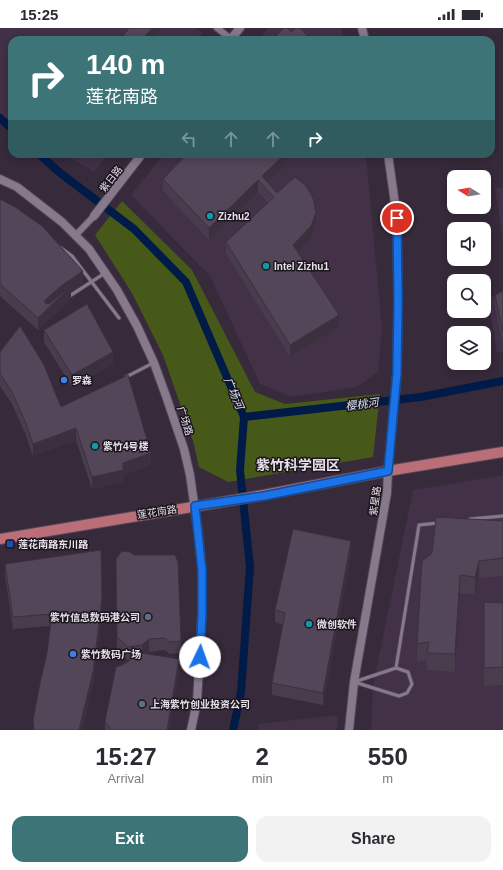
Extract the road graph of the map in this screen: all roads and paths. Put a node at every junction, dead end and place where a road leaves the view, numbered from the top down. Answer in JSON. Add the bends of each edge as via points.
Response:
{"nodes":[{"id":1,"x":217,"y":28,"type":"edge"},
{"id":2,"x":226,"y":36,"type":"edge"},
{"id":3,"x":139,"y":158,"type":"edge"},
{"id":4,"x":389,"y":158,"type":"edge"},
{"id":5,"x":0,"y":179,"type":"edge"},
{"id":6,"x":94,"y":216,"type":"joint"},
{"id":7,"x":76,"y":235,"type":"junction"},
{"id":8,"x":55,"y":244,"type":"edge"},
{"id":9,"x":105,"y":273,"type":"junction"},
{"id":10,"x":91,"y":281,"type":"junction"},
{"id":11,"x":62,"y":300,"type":"edge"},
{"id":12,"x":119,"y":318,"type":"dead end"},
{"id":13,"x":154,"y":363,"type":"junction"},
{"id":14,"x":124,"y":378,"type":"edge"},
{"id":15,"x":503,"y":452,"type":"edge"},
{"id":16,"x":388,"y":471,"type":"junction"},
{"id":17,"x":195,"y":506,"type":"junction"},
{"id":18,"x":503,"y":516,"type":"edge"},
{"id":19,"x":465,"y":520,"type":"edge"},
{"id":20,"x":442,"y":522,"type":"edge"},
{"id":21,"x":0,"y":538,"type":"edge"},
{"id":22,"x":396,"y":668,"type":"junction"},
{"id":23,"x":354,"y":682,"type":"junction"},
{"id":24,"x":191,"y":730,"type":"edge"},
{"id":25,"x":349,"y":730,"type":"edge"}],
"edges":[{"from":1,"to":2,"type":"street"},
{"from":3,"to":6,"type":"street","name":"紫日路"},
{"from":4,"to":16,"type":"street","name":"紫星路","via":[[397,218],[398,301],[397,373]]},
{"from":5,"to":7,"type":"street","name":"广场路","via":[[17,187]]},
{"from":6,"to":7,"type":"street"},
{"from":7,"to":9,"type":"street","name":"广场路"},
{"from":8,"to":10,"type":"lane","via":[[72,256]]},
{"from":9,"to":10,"type":"lane"},
{"from":9,"to":13,"type":"street","name":"广场路","via":[[137,326]]},
{"from":10,"to":11,"type":"lane"},
{"from":10,"to":12,"type":"lane"},
{"from":13,"to":14,"type":"lane"},
{"from":13,"to":17,"type":"street","name":"广场路","via":[[184,449]]},
{"from":15,"to":16,"type":"main road","name":"莲花南路"},
{"from":16,"to":17,"type":"main road","name":"莲花南路","via":[[264,496]]},
{"from":16,"to":23,"type":"street","name":"紫星路","via":[[387,493]]},
{"from":17,"to":21,"type":"main road","name":"莲花南路"},
{"from":17,"to":24,"type":"street","name":"广场路","via":[[202,570],[202,613],[197,702]]},
{"from":18,"to":19,"type":"lane"},
{"from":20,"to":22,"type":"lane","via":[[419,525]]},
{"from":22,"to":23,"type":"lane"},
{"from":22,"to":23,"type":"lane","via":[[408,672],[412,684],[407,693],[399,696]]},
{"from":23,"to":25,"type":"street","name":"紫星路"}]}
